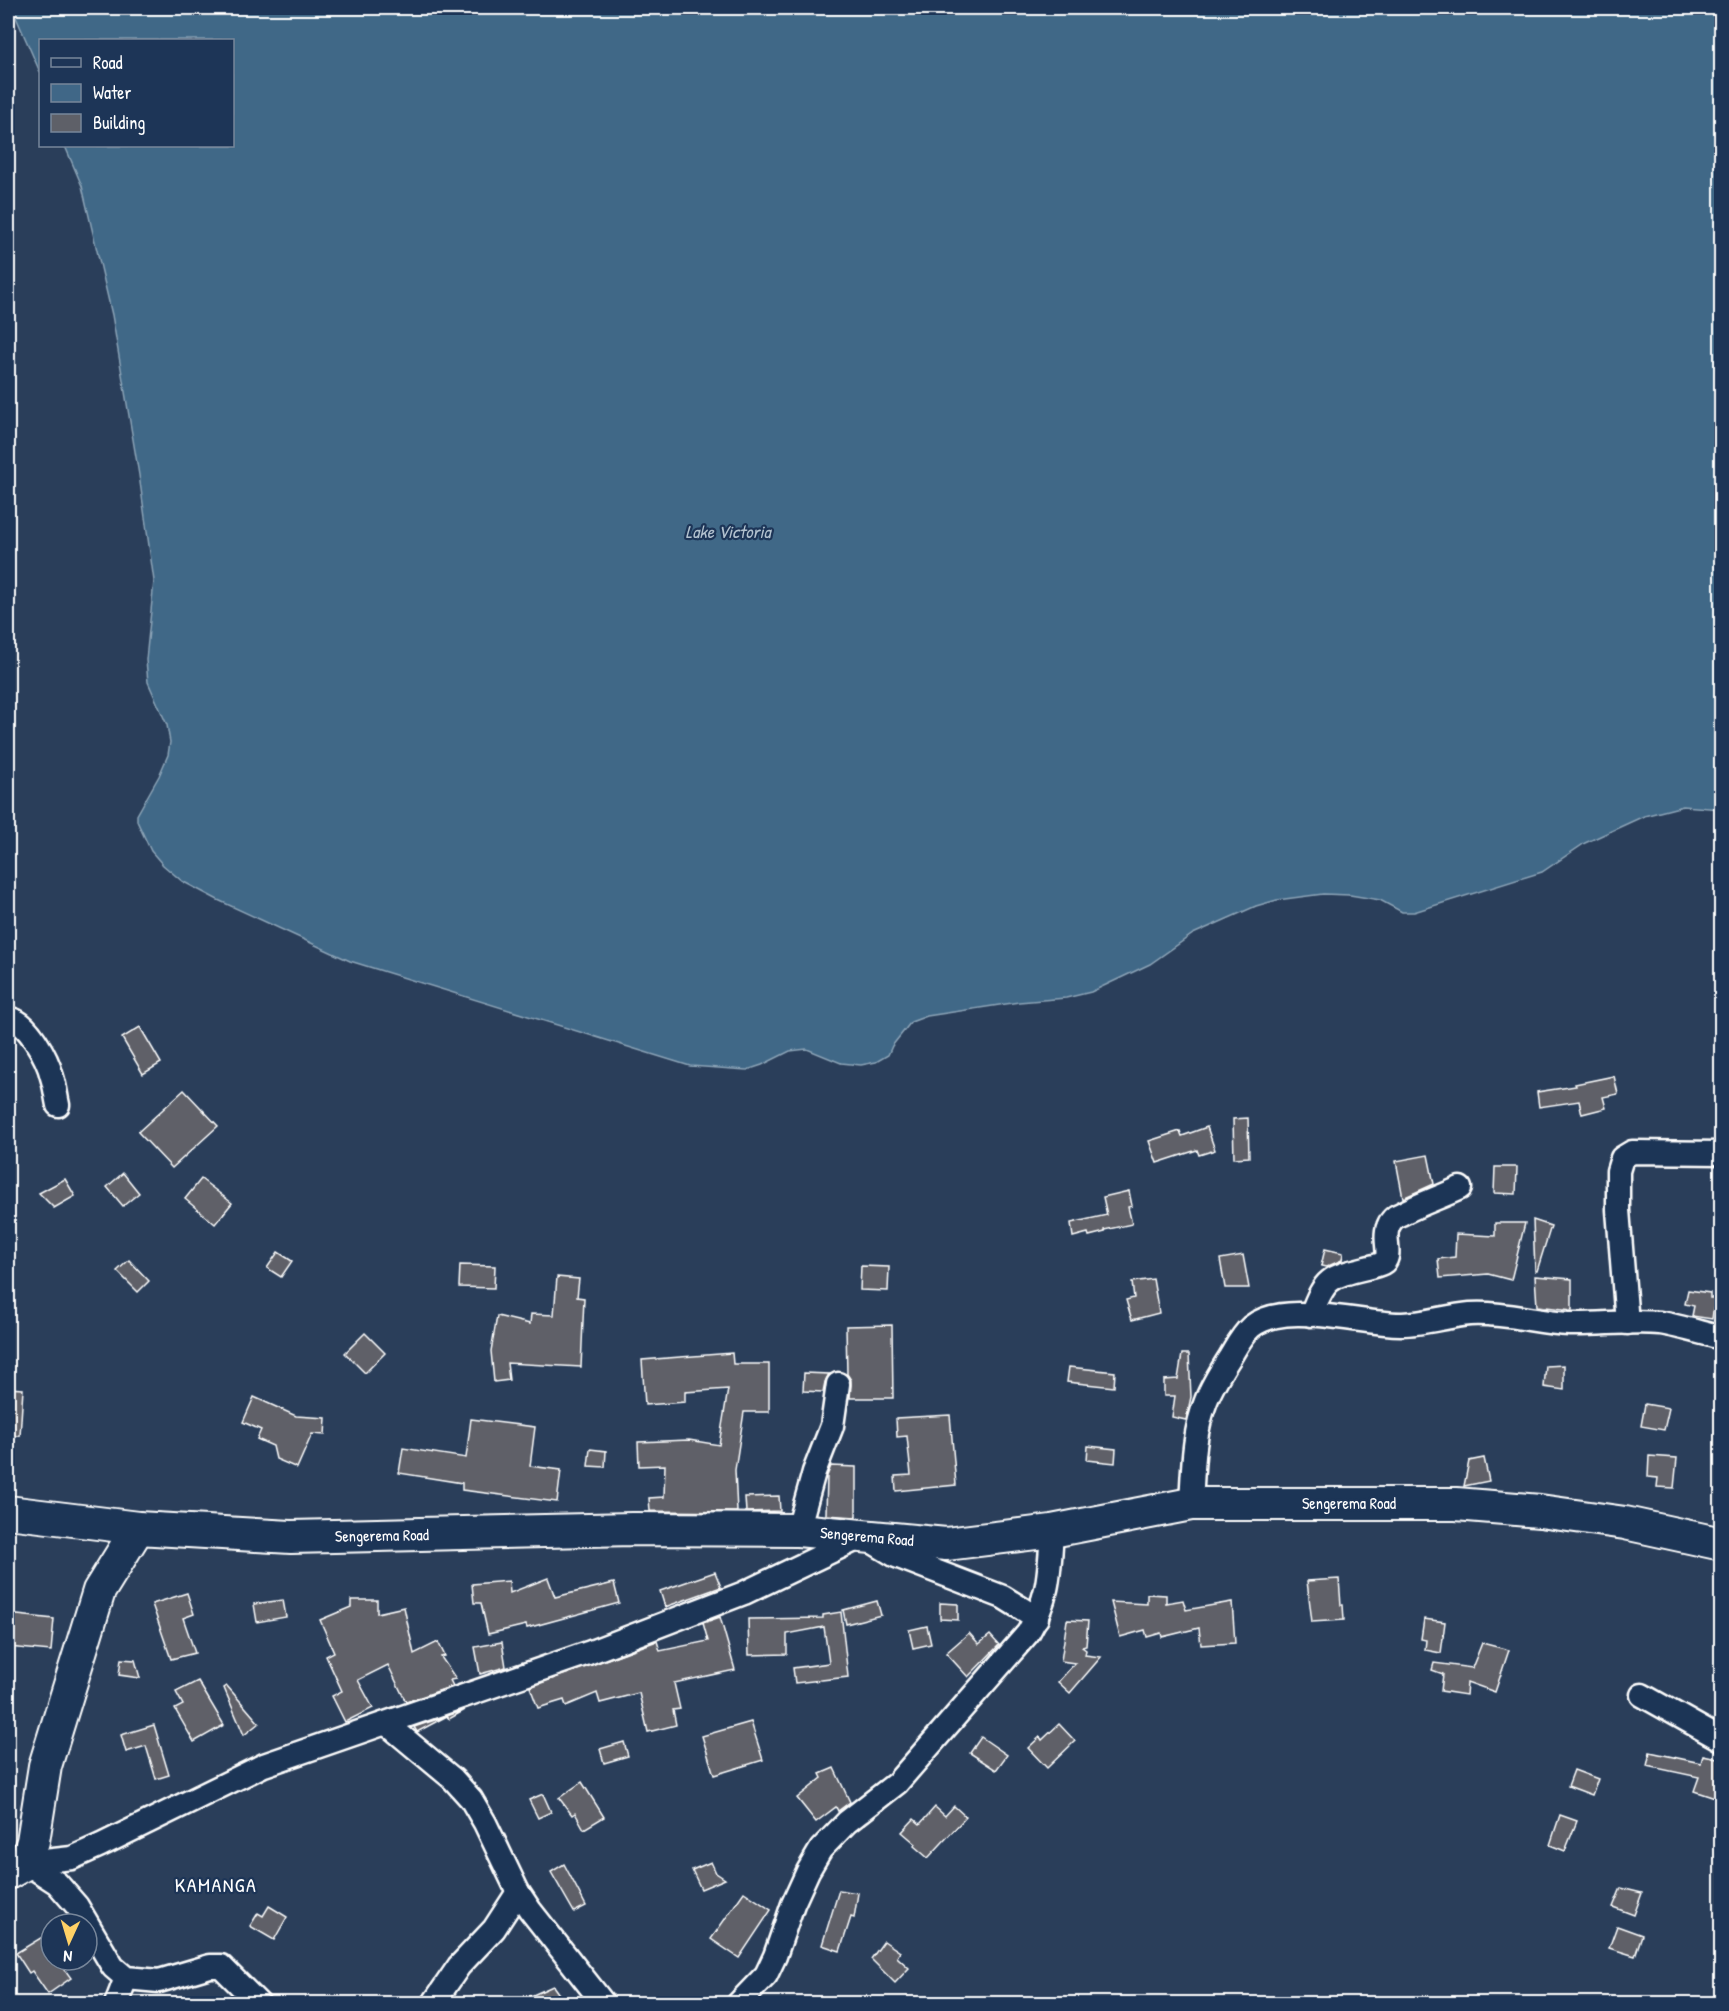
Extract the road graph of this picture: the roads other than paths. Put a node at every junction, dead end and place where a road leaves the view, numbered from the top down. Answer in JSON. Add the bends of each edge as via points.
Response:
{"nodes":[{"id":1,"x":8,"y":1019,"type":"edge"},
{"id":2,"x":57,"y":1105,"type":"dead end"},
{"id":3,"x":1722,"y":1153,"type":"edge"},
{"id":4,"x":1460,"y":1188,"type":"dead end"},
{"id":5,"x":1311,"y":1315,"type":"junction"},
{"id":6,"x":1627,"y":1323,"type":"junction"},
{"id":7,"x":1722,"y":1338,"type":"edge"},
{"id":8,"x":838,"y":1384,"type":"dead end"},
{"id":9,"x":1191,"y":1503,"type":"junction"},
{"id":10,"x":8,"y":1512,"type":"edge"},
{"id":11,"x":138,"y":1528,"type":"junction"},
{"id":12,"x":798,"y":1530,"type":"junction"},
{"id":13,"x":1052,"y":1531,"type":"junction"},
{"id":14,"x":863,"y":1536,"type":"junction"},
{"id":15,"x":1722,"y":1544,"type":"edge"},
{"id":16,"x":1037,"y":1618,"type":"junction"},
{"id":17,"x":1642,"y":1695,"type":"dead end"},
{"id":18,"x":387,"y":1724,"type":"junction"},
{"id":19,"x":1722,"y":1740,"type":"edge"},
{"id":20,"x":17,"y":1868,"type":"edge"},
{"id":21,"x":518,"y":1892,"type":"junction"},
{"id":22,"x":126,"y":1978,"type":"junction"},
{"id":23,"x":116,"y":2004,"type":"edge"},
{"id":24,"x":259,"y":2004,"type":"edge"},
{"id":25,"x":433,"y":2004,"type":"edge"},
{"id":26,"x":604,"y":2004,"type":"edge"},
{"id":27,"x":738,"y":2004,"type":"edge"}],
"edges":[{"from":1,"to":2,"type":"street","via":[[14,1018],[29,1031],[42,1052],[52,1074]]},
{"from":3,"to":6,"type":"street","via":[[1632,1152],[1623,1158],[1618,1171],[1618,1210]]},
{"from":4,"to":5,"type":"street","via":[[1399,1214],[1387,1229],[1387,1259],[1328,1281]]},
{"from":5,"to":6,"type":"street","via":[[1378,1324],[1472,1314],[1568,1324]]},
{"from":5,"to":9,"type":"street","via":[[1282,1315],[1252,1327],[1217,1377],[1205,1402],[1197,1435]]},
{"from":6,"to":7,"type":"street","via":[[1660,1323]]},
{"from":8,"to":12,"type":"street","via":[[832,1426]]},
{"from":9,"to":13,"type":"main road","name":"Sengerema Road"},
{"from":9,"to":15,"type":"main road","name":"Sengerema Road","via":[[1468,1505],[1625,1523]]},
{"from":10,"to":11,"type":"main road","name":"Sengerema Road"},
{"from":11,"to":12,"type":"main road","name":"Sengerema Road","via":[[291,1537],[632,1529]]},
{"from":11,"to":20,"type":"main road","via":[[99,1591],[45,1766],[33,1841]]},
{"from":12,"to":14,"type":"main road","name":"Sengerema Road"},
{"from":13,"to":14,"type":"main road","name":"Sengerema Road","via":[[946,1544]]},
{"from":13,"to":16,"type":"street","via":[[1048,1591]]},
{"from":14,"to":16,"type":"street","via":[[896,1556],[1003,1596]]},
{"from":14,"to":18,"type":"street","via":[[744,1593]]},
{"from":16,"to":27,"type":"street","via":[[897,1783],[847,1822],[821,1849],[793,1904],[766,1975]]},
{"from":17,"to":19,"type":"street"},
{"from":18,"to":20,"type":"street","via":[[264,1766],[72,1858]]},
{"from":18,"to":21,"type":"street","via":[[471,1799]]},
{"from":20,"to":22,"type":"street","via":[[57,1883],[77,1906],[113,1967]]},
{"from":21,"to":25,"type":"street","via":[[494,1929],[459,1966]]},
{"from":21,"to":26,"type":"street"},
{"from":22,"to":23,"type":"street"},
{"from":22,"to":24,"type":"street","via":[[159,1981],[222,1966]]}]}
